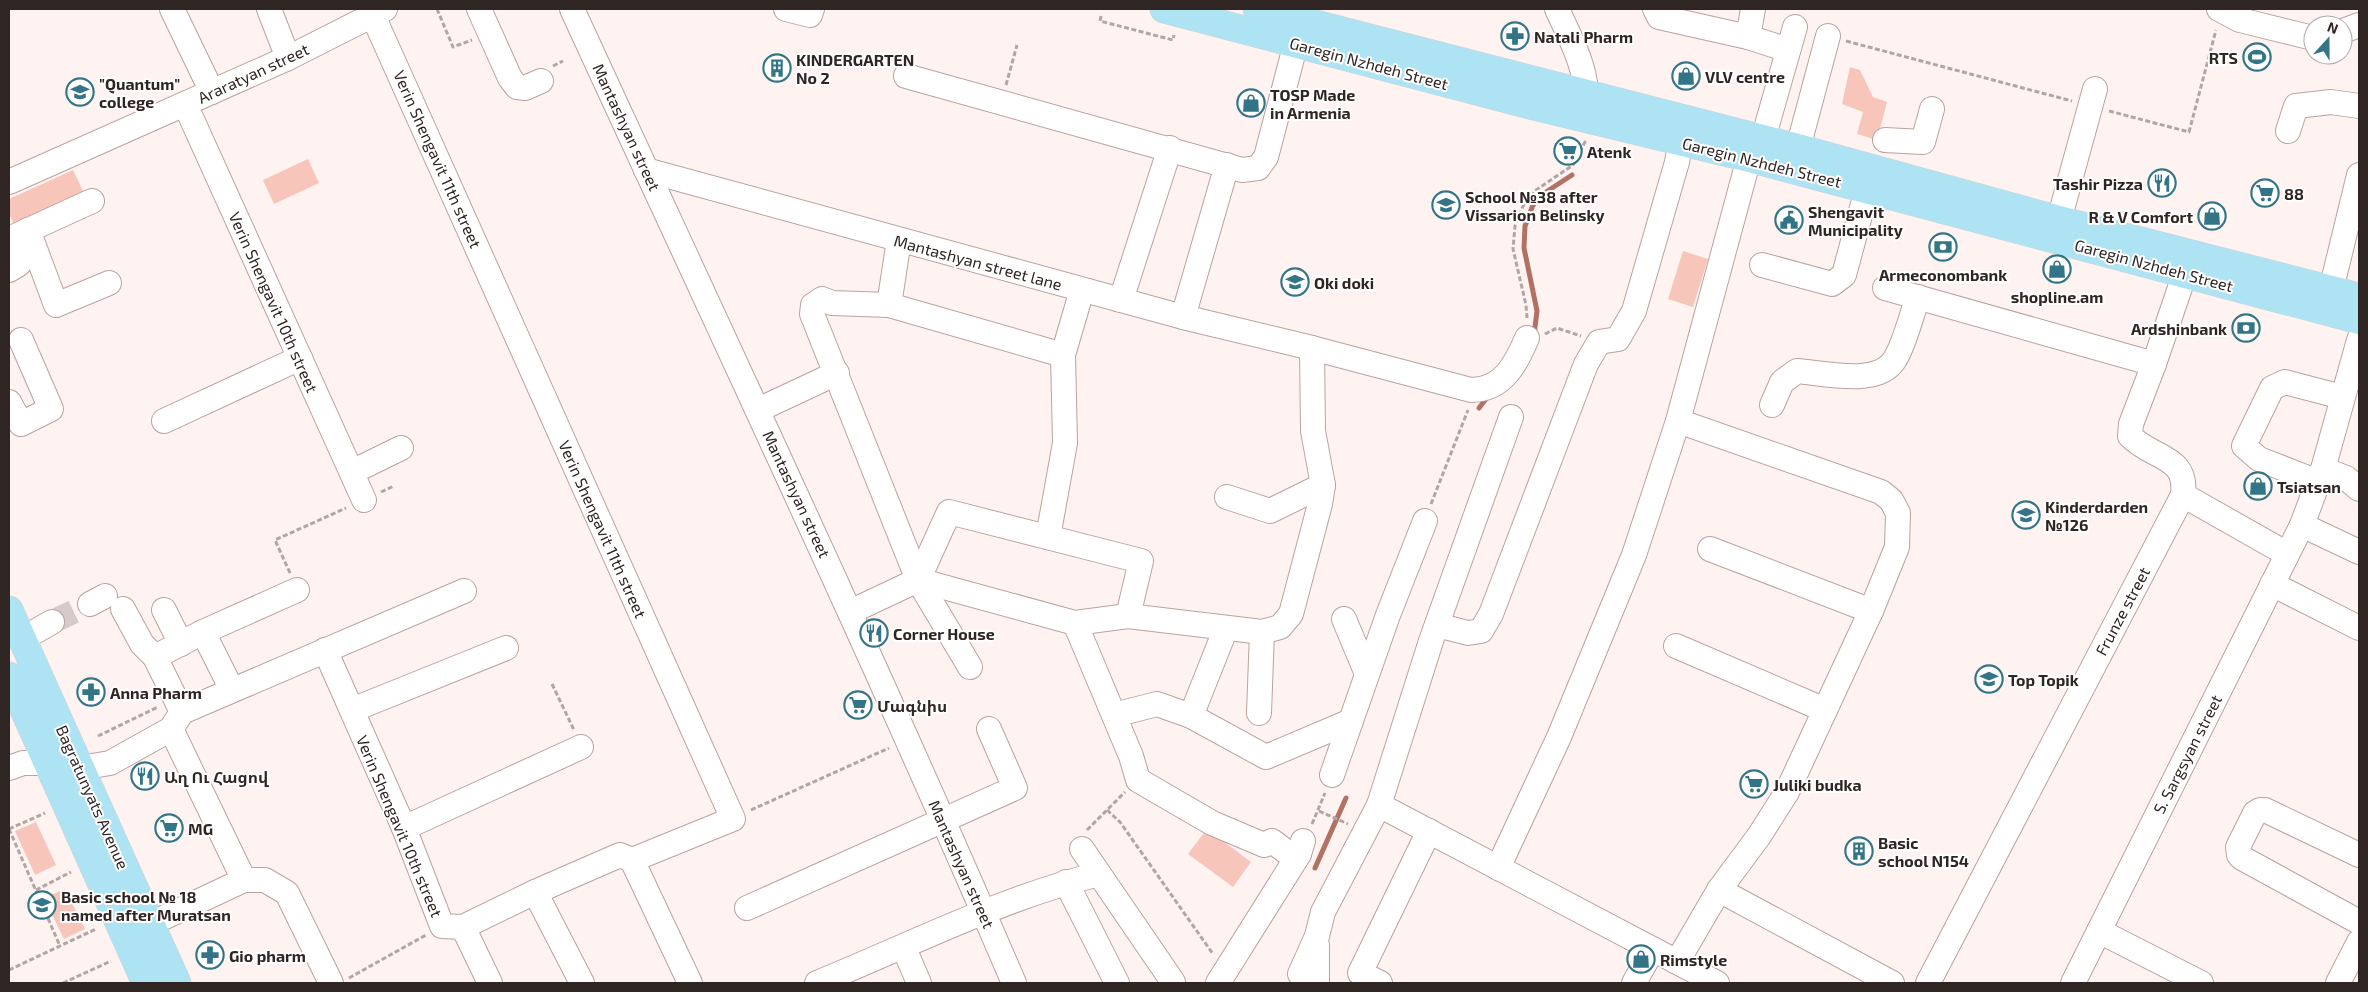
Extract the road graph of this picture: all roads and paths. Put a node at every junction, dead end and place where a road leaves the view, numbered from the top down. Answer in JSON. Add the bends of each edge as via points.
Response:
{"nodes":[{"id":1,"x":172,"y":9,"type":"edge"},
{"id":2,"x":269,"y":9,"type":"edge"},
{"id":3,"x":437,"y":9,"type":"edge"},
{"id":4,"x":479,"y":9,"type":"edge"},
{"id":5,"x":572,"y":9,"type":"edge"},
{"id":6,"x":786,"y":9,"type":"edge"},
{"id":7,"x":812,"y":9,"type":"edge"},
{"id":8,"x":1164,"y":9,"type":"edge"},
{"id":9,"x":1257,"y":9,"type":"edge"},
{"id":10,"x":1557,"y":9,"type":"edge"},
{"id":11,"x":1655,"y":9,"type":"edge"},
{"id":12,"x":1753,"y":9,"type":"edge"},
{"id":13,"x":1767,"y":9,"type":"edge"},
{"id":14,"x":2220,"y":9,"type":"edge"},
{"id":15,"x":376,"y":11,"type":"edge"},
{"id":16,"x":1101,"y":16,"type":"dead end"},
{"id":17,"x":1795,"y":27,"type":"dead end"},
{"id":18,"x":490,"y":32,"type":"junction"},
{"id":19,"x":1174,"y":35,"type":"dead end"},
{"id":20,"x":1828,"y":36,"type":"joint"},
{"id":21,"x":2303,"y":36,"type":"edge"},
{"id":22,"x":1753,"y":39,"type":"junction"},
{"id":23,"x":1296,"y":43,"type":"junction"},
{"id":24,"x":1017,"y":45,"type":"dead end"},
{"id":25,"x":1788,"y":50,"type":"junction"},
{"id":26,"x":288,"y":58,"type":"junction"},
{"id":27,"x":906,"y":76,"type":"dead end"},
{"id":28,"x":541,"y":81,"type":"dead end"},
{"id":29,"x":212,"y":92,"type":"junction"},
{"id":30,"x":2093,"y":98,"type":"junction"},
{"id":31,"x":1002,"y":102,"type":"junction"},
{"id":32,"x":184,"y":104,"type":"junction"},
{"id":33,"x":2359,"y":106,"type":"edge"},
{"id":34,"x":1932,"y":109,"type":"dead end"},
{"id":35,"x":1586,"y":118,"type":"junction"},
{"id":36,"x":2288,"y":130,"type":"dead end"},
{"id":37,"x":1885,"y":140,"type":"dead end"},
{"id":38,"x":1681,"y":141,"type":"junction"},
{"id":39,"x":1170,"y":148,"type":"junction"},
{"id":40,"x":1756,"y":148,"type":"junction"},
{"id":41,"x":1798,"y":148,"type":"junction"},
{"id":42,"x":1226,"y":165,"type":"junction"},
{"id":43,"x":646,"y":170,"type":"junction"},
{"id":44,"x":2359,"y":175,"type":"edge"},
{"id":45,"x":9,"y":182,"type":"edge"},
{"id":46,"x":1866,"y":188,"type":"junction"},
{"id":47,"x":92,"y":201,"type":"dead end"},
{"id":48,"x":2060,"y":220,"type":"junction"},
{"id":49,"x":15,"y":237,"type":"edge"},
{"id":50,"x":899,"y":240,"type":"junction"},
{"id":51,"x":1762,"y":265,"type":"dead end"},
{"id":52,"x":9,"y":270,"type":"edge"},
{"id":53,"x":2185,"y":273,"type":"junction"},
{"id":54,"x":109,"y":283,"type":"dead end"},
{"id":55,"x":1885,"y":288,"type":"dead end"},
{"id":56,"x":1082,"y":290,"type":"junction"},
{"id":57,"x":2331,"y":290,"type":"junction"},
{"id":58,"x":1918,"y":297,"type":"junction"},
{"id":59,"x":2359,"y":297,"type":"edge"},
{"id":60,"x":1121,"y":300,"type":"junction"},
{"id":61,"x":889,"y":305,"type":"junction"},
{"id":62,"x":1183,"y":318,"type":"junction"},
{"id":63,"x":2359,"y":320,"type":"edge"},
{"id":64,"x":1535,"y":337,"type":"junction"},
{"id":65,"x":20,"y":340,"type":"dead end"},
{"id":66,"x":2359,"y":340,"type":"edge"},
{"id":67,"x":1599,"y":342,"type":"junction"},
{"id":68,"x":1312,"y":348,"type":"junction"},
{"id":69,"x":1063,"y":355,"type":"junction"},
{"id":70,"x":300,"y":358,"type":"junction"},
{"id":71,"x":2154,"y":364,"type":"junction"},
{"id":72,"x":837,"y":373,"type":"junction"},
{"id":73,"x":1471,"y":390,"type":"junction"},
{"id":74,"x":2342,"y":397,"type":"junction"},
{"id":75,"x":9,"y":402,"type":"edge"},
{"id":76,"x":1772,"y":405,"type":"dead end"},
{"id":77,"x":758,"y":410,"type":"junction"},
{"id":78,"x":1512,"y":417,"type":"dead end"},
{"id":79,"x":164,"y":421,"type":"dead end"},
{"id":80,"x":1678,"y":422,"type":"junction"},
{"id":81,"x":401,"y":448,"type":"dead end"},
{"id":82,"x":352,"y":472,"type":"junction"},
{"id":83,"x":2320,"y":475,"type":"junction"},
{"id":84,"x":1323,"y":485,"type":"junction"},
{"id":85,"x":394,"y":486,"type":"dead end"},
{"id":86,"x":2359,"y":490,"type":"edge"},
{"id":87,"x":2183,"y":495,"type":"junction"},
{"id":88,"x":1227,"y":498,"type":"dead end"},
{"id":89,"x":364,"y":500,"type":"junction"},
{"id":90,"x":1425,"y":521,"type":"joint"},
{"id":91,"x":2302,"y":525,"type":"junction"},
{"id":92,"x":1048,"y":537,"type":"junction"},
{"id":93,"x":1710,"y":549,"type":"dead end"},
{"id":94,"x":2359,"y":552,"type":"edge"},
{"id":95,"x":2288,"y":554,"type":"junction"},
{"id":96,"x":918,"y":580,"type":"junction"},
{"id":97,"x":2272,"y":584,"type":"junction"},
{"id":98,"x":297,"y":590,"type":"joint"},
{"id":99,"x":464,"y":591,"type":"dead end"},
{"id":100,"x":106,"y":603,"type":"dead end"},
{"id":101,"x":9,"y":610,"type":"edge"},
{"id":102,"x":164,"y":610,"type":"dead end"},
{"id":103,"x":1871,"y":611,"type":"junction"},
{"id":104,"x":850,"y":612,"type":"junction"},
{"id":105,"x":1128,"y":616,"type":"junction"},
{"id":106,"x":1344,"y":619,"type":"dead end"},
{"id":107,"x":52,"y":622,"type":"tunnel mouth"},
{"id":108,"x":1075,"y":623,"type":"junction"},
{"id":109,"x":1437,"y":625,"type":"junction"},
{"id":110,"x":1226,"y":628,"type":"junction"},
{"id":111,"x":2359,"y":628,"type":"edge"},
{"id":112,"x":203,"y":632,"type":"junction"},
{"id":113,"x":1262,"y":632,"type":"junction"},
{"id":114,"x":22,"y":638,"type":"junction"},
{"id":115,"x":181,"y":644,"type":"junction"},
{"id":116,"x":1676,"y":646,"type":"dead end"},
{"id":117,"x":506,"y":648,"type":"dead end"},
{"id":118,"x":325,"y":650,"type":"junction"},
{"id":119,"x":155,"y":657,"type":"junction"},
{"id":120,"x":970,"y":667,"type":"dead end"},
{"id":121,"x":1367,"y":674,"type":"junction"},
{"id":122,"x":9,"y":676,"type":"edge"},
{"id":123,"x":552,"y":684,"type":"dead end"},
{"id":124,"x":232,"y":690,"type":"junction"},
{"id":125,"x":352,"y":710,"type":"junction"},
{"id":126,"x":1825,"y":710,"type":"junction"},
{"id":127,"x":176,"y":713,"type":"junction"},
{"id":128,"x":1260,"y":713,"type":"dead end"},
{"id":129,"x":1114,"y":715,"type":"junction"},
{"id":130,"x":1191,"y":716,"type":"junction"},
{"id":131,"x":1351,"y":720,"type":"junction"},
{"id":132,"x":989,"y":729,"type":"dead end"},
{"id":133,"x":98,"y":736,"type":"dead end"},
{"id":134,"x":582,"y":747,"type":"joint"},
{"id":135,"x":910,"y":748,"type":"junction"},
{"id":136,"x":47,"y":763,"type":"junction"},
{"id":137,"x":9,"y":768,"type":"edge"},
{"id":138,"x":80,"y":768,"type":"junction"},
{"id":139,"x":1332,"y":774,"type":"joint"},
{"id":140,"x":1138,"y":780,"type":"junction"},
{"id":141,"x":1380,"y":805,"type":"junction"},
{"id":142,"x":1107,"y":810,"type":"junction"},
{"id":143,"x":1318,"y":811,"type":"junction"},
{"id":144,"x":45,"y":813,"type":"dead end"},
{"id":145,"x":733,"y":819,"type":"junction"},
{"id":146,"x":944,"y":821,"type":"junction"},
{"id":147,"x":1342,"y":821,"type":"dead end"},
{"id":148,"x":404,"y":828,"type":"junction"},
{"id":149,"x":9,"y":829,"type":"edge"},
{"id":150,"x":1429,"y":831,"type":"junction"},
{"id":151,"x":1301,"y":847,"type":"junction"},
{"id":152,"x":1082,"y":849,"type":"joint"},
{"id":153,"x":2359,"y":855,"type":"edge"},
{"id":154,"x":632,"y":860,"type":"junction"},
{"id":155,"x":1498,"y":868,"type":"junction"},
{"id":156,"x":71,"y":872,"type":"dead end"},
{"id":157,"x":1099,"y":874,"type":"junction"},
{"id":158,"x":244,"y":880,"type":"junction"},
{"id":159,"x":1066,"y":882,"type":"junction"},
{"id":160,"x":36,"y":890,"type":"junction"},
{"id":161,"x":1719,"y":890,"type":"junction"},
{"id":162,"x":535,"y":892,"type":"junction"},
{"id":163,"x":748,"y":908,"type":"dead end"},
{"id":164,"x":984,"y":913,"type":"junction"},
{"id":165,"x":2359,"y":922,"type":"edge"},
{"id":166,"x":150,"y":924,"type":"junction"},
{"id":167,"x":452,"y":926,"type":"junction"},
{"id":168,"x":96,"y":929,"type":"dead end"},
{"id":169,"x":2099,"y":931,"type":"junction"},
{"id":170,"x":2359,"y":942,"type":"edge"},
{"id":171,"x":60,"y":946,"type":"junction"},
{"id":172,"x":904,"y":948,"type":"junction"},
{"id":173,"x":1653,"y":949,"type":"junction"},
{"id":174,"x":111,"y":961,"type":"dead end"},
{"id":175,"x":1677,"y":962,"type":"junction"},
{"id":176,"x":9,"y":970,"type":"edge"},
{"id":177,"x":1223,"y":975,"type":"edge"},
{"id":178,"x":1309,"y":978,"type":"edge"},
{"id":179,"x":338,"y":981,"type":"edge"},
{"id":180,"x":1174,"y":982,"type":"edge"},
{"id":181,"x":63,"y":983,"type":"edge"},
{"id":182,"x":146,"y":983,"type":"edge"},
{"id":183,"x":177,"y":983,"type":"edge"},
{"id":184,"x":490,"y":983,"type":"edge"},
{"id":185,"x":582,"y":983,"type":"edge"},
{"id":186,"x":690,"y":983,"type":"edge"},
{"id":187,"x":817,"y":983,"type":"edge"},
{"id":188,"x":919,"y":983,"type":"edge"},
{"id":189,"x":1014,"y":983,"type":"edge"},
{"id":190,"x":1117,"y":983,"type":"edge"},
{"id":191,"x":1380,"y":983,"type":"edge"},
{"id":192,"x":1634,"y":983,"type":"edge"},
{"id":193,"x":1717,"y":983,"type":"edge"},
{"id":194,"x":1892,"y":983,"type":"edge"},
{"id":195,"x":1928,"y":983,"type":"edge"},
{"id":196,"x":2073,"y":983,"type":"edge"},
{"id":197,"x":2200,"y":983,"type":"edge"},
{"id":198,"x":2338,"y":983,"type":"edge"}],
"edges":[{"from":1,"to":29,"type":"street"},
{"from":2,"to":26,"type":"street"},
{"from":3,"to":18,"type":"path","via":[[453,47]]},
{"from":4,"to":18,"type":"street"},
{"from":5,"to":43,"type":"street","name":"Mantashyan street"},
{"from":6,"to":7,"type":"street","via":[[810,15]]},
{"from":8,"to":23,"type":"main road","name":"Garegin Nzhdeh Street"},
{"from":9,"to":35,"type":"main road","name":"Garegin Nzhdeh Street"},
{"from":10,"to":35,"type":"street","via":[[1583,67]]},
{"from":11,"to":22,"type":"street","via":[[1658,17]]},
{"from":12,"to":22,"type":"street"},
{"from":13,"to":22,"type":"street"},
{"from":14,"to":21,"type":"street","via":[[2240,20]]},
{"from":14,"to":30,"type":"path","via":[[2189,132]]},
{"from":15,"to":26,"type":"street","name":"Araratyan street"},
{"from":15,"to":145,"type":"street","name":"Verin Shengavit 11th street"},
{"from":16,"to":19,"type":"path","via":[[1100,21],[1173,40]]},
{"from":17,"to":25,"type":"street"},
{"from":18,"to":28,"type":"street","via":[[517,87],[525,88]]},
{"from":20,"to":30,"type":"path"},
{"from":20,"to":41,"type":"street"},
{"from":22,"to":25,"type":"street"},
{"from":23,"to":35,"type":"main road","name":"Garegin Nzhdeh Street"},
{"from":23,"to":42,"type":"street","via":[[1266,157],[1258,168],[1242,170]]},
{"from":24,"to":31,"type":"path"},
{"from":25,"to":40,"type":"street"},
{"from":26,"to":29,"type":"street","name":"Araratyan street"},
{"from":27,"to":31,"type":"street"},
{"from":29,"to":32,"type":"street","name":"Araratyan street"},
{"from":30,"to":48,"type":"street"},
{"from":31,"to":39,"type":"street"},
{"from":32,"to":45,"type":"street","name":"Araratyan street"},
{"from":32,"to":70,"type":"street","name":"Verin Shengavit 10th street"},
{"from":33,"to":36,"type":"street","via":[[2331,102],[2296,106]]},
{"from":34,"to":37,"type":"street","via":[[1923,142]]},
{"from":35,"to":38,"type":"main road","name":"Garegin Nzhdeh Street"},
{"from":35,"to":40,"type":"main road","name":"Garegin Nzhdeh Street"},
{"from":35,"to":64,"type":"path","via":[[1573,166],[1536,190],[1523,206],[1515,226],[1513,249]]},
{"from":38,"to":40,"type":"main road","name":"Garegin Nzhdeh Street"},
{"from":38,"to":67,"type":"street","via":[[1634,311],[1618,339]]},
{"from":39,"to":42,"type":"street"},
{"from":39,"to":60,"type":"street"},
{"from":40,"to":41,"type":"main road","name":"Garegin Nzhdeh Street"},
{"from":40,"to":46,"type":"main road","name":"Garegin Nzhdeh Street"},
{"from":40,"to":80,"type":"street"},
{"from":41,"to":48,"type":"main road","name":"Garegin Nzhdeh Street"},
{"from":42,"to":62,"type":"street"},
{"from":43,"to":50,"type":"street","name":"Mantashyan street lane"},
{"from":43,"to":77,"type":"street","name":"Mantashyan street"},
{"from":44,"to":57,"type":"street"},
{"from":46,"to":51,"type":"street","via":[[1844,276],[1832,284]]},
{"from":46,"to":53,"type":"main road","name":"Garegin Nzhdeh Street"},
{"from":47,"to":49,"type":"street"},
{"from":48,"to":57,"type":"main road","name":"Garegin Nzhdeh Street"},
{"from":49,"to":52,"type":"street","via":[[19,264]]},
{"from":49,"to":54,"type":"street","via":[[56,305]]},
{"from":50,"to":56,"type":"street","name":"Mantashyan street lane"},
{"from":50,"to":61,"type":"street"},
{"from":53,"to":63,"type":"main road","name":"Garegin Nzhdeh Street"},
{"from":53,"to":71,"type":"street"},
{"from":55,"to":58,"type":"street"},
{"from":56,"to":60,"type":"street","name":"Mantashyan street lane"},
{"from":56,"to":69,"type":"street"},
{"from":57,"to":59,"type":"main road","name":"Garegin Nzhdeh Street"},
{"from":58,"to":71,"type":"street"},
{"from":58,"to":76,"type":"street","via":[[1895,360],[1883,373],[1863,377],[1796,371],[1782,382]]},
{"from":60,"to":62,"type":"street","name":"Mantashyan street lane"},
{"from":61,"to":69,"type":"street"},
{"from":61,"to":72,"type":"street","via":[[832,303],[822,299],[814,305],[812,314]]},
{"from":62,"to":68,"type":"street","name":"Mantashyan street lane"},
{"from":64,"to":67,"type":"path","via":[[1557,328]]},
{"from":64,"to":73,"type":"street","via":[[1500,382],[1481,390]]},
{"from":65,"to":75,"type":"street","via":[[51,409],[21,424]]},
{"from":66,"to":74,"type":"street","name":"S. Sargsyan street"},
{"from":67,"to":109,"type":"street","via":[[1586,364],[1491,614],[1481,631],[1468,633]]},
{"from":68,"to":73,"type":"street","name":"Mantashyan street lane"},
{"from":68,"to":84,"type":"street","via":[[1313,431]]},
{"from":69,"to":92,"type":"street","via":[[1065,443]]},
{"from":70,"to":79,"type":"street"},
{"from":70,"to":82,"type":"street","name":"Verin Shengavit 10th street"},
{"from":71,"to":87,"type":"street","via":[[2131,424],[2130,436],[2138,445],[2177,466],[2185,481]]},
{"from":72,"to":77,"type":"street"},
{"from":72,"to":96,"type":"street"},
{"from":73,"to":90,"type":"path","via":[[1467,413]]},
{"from":74,"to":83,"type":"street","name":"S. Sargsyan street"},
{"from":74,"to":83,"type":"street","via":[[2285,382],[2272,388],[2244,446],[2259,459]]},
{"from":77,"to":104,"type":"street","name":"Mantashyan street"},
{"from":78,"to":109,"type":"street"},
{"from":80,"to":103,"type":"street","via":[[1880,492],[1891,500],[1898,513],[1897,547]]},
{"from":80,"to":155,"type":"street","via":[[1634,555],[1559,737]]},
{"from":81,"to":82,"type":"street"},
{"from":82,"to":89,"type":"street","name":"Verin Shengavit 10th street"},
{"from":83,"to":86,"type":"street","via":[[2346,478]]},
{"from":83,"to":91,"type":"street","name":"S. Sargsyan street"},
{"from":84,"to":88,"type":"street","via":[[1270,512]]},
{"from":84,"to":113,"type":"street","via":[[1291,614],[1280,627]]},
{"from":85,"to":89,"type":"path"},
{"from":87,"to":95,"type":"street"},
{"from":87,"to":195,"type":"street","name":"Frunze street"},
{"from":89,"to":98,"type":"path","via":[[275,540]]},
{"from":90,"to":121,"type":"street"},
{"from":91,"to":94,"type":"street"},
{"from":91,"to":95,"type":"street","name":"S. Sargsyan street"},
{"from":92,"to":96,"type":"street","via":[[949,512]]},
{"from":92,"to":105,"type":"street","via":[[1141,561]]},
{"from":93,"to":103,"type":"street"},
{"from":95,"to":97,"type":"street","name":"S. Sargsyan street"},
{"from":96,"to":104,"type":"street"},
{"from":96,"to":108,"type":"street"},
{"from":96,"to":120,"type":"street"},
{"from":97,"to":111,"type":"street"},
{"from":97,"to":169,"type":"street","name":"S. Sargsyan street"},
{"from":98,"to":112,"type":"street"},
{"from":99,"to":118,"type":"street"},
{"from":100,"to":119,"type":"street"},
{"from":101,"to":114,"type":"main road","name":"Bagratunyats Avenue"},
{"from":102,"to":115,"type":"street"},
{"from":103,"to":126,"type":"street"},
{"from":104,"to":135,"type":"street","name":"Mantashyan street"},
{"from":105,"to":108,"type":"street"},
{"from":105,"to":110,"type":"street"},
{"from":106,"to":121,"type":"street"},
{"from":107,"to":114,"type":"street"},
{"from":108,"to":129,"type":"street"},
{"from":109,"to":141,"type":"street"},
{"from":110,"to":113,"type":"street"},
{"from":110,"to":130,"type":"street"},
{"from":112,"to":115,"type":"street"},
{"from":112,"to":124,"type":"street"},
{"from":113,"to":128,"type":"street"},
{"from":114,"to":138,"type":"main road","name":"Bagratunyats Avenue"},
{"from":115,"to":119,"type":"street"},
{"from":116,"to":126,"type":"street"},
{"from":117,"to":125,"type":"street"},
{"from":118,"to":124,"type":"street"},
{"from":118,"to":125,"type":"street","name":"Verin Shengavit 10th street"},
{"from":119,"to":127,"type":"street"},
{"from":121,"to":131,"type":"street"},
{"from":122,"to":136,"type":"main road","name":"Bagratunyats Avenue"},
{"from":123,"to":134,"type":"path"},
{"from":124,"to":127,"type":"street"},
{"from":125,"to":148,"type":"street","name":"Verin Shengavit 10th street"},
{"from":126,"to":161,"type":"street","via":[[1787,792]]},
{"from":127,"to":133,"type":"path"},
{"from":127,"to":138,"type":"street","via":[[110,763]]},
{"from":127,"to":158,"type":"street"},
{"from":129,"to":130,"type":"street","via":[[1157,704]]},
{"from":129,"to":140,"type":"street"},
{"from":130,"to":131,"type":"street","via":[[1266,756]]},
{"from":131,"to":139,"type":"street"},
{"from":132,"to":146,"type":"street","via":[[1015,788]]},
{"from":134,"to":148,"type":"street"},
{"from":135,"to":145,"type":"path","via":[[887,748]]},
{"from":135,"to":146,"type":"street","name":"Mantashyan street"},
{"from":136,"to":137,"type":"street","via":[[23,763]]},
{"from":136,"to":138,"type":"street"},
{"from":136,"to":182,"type":"main road","name":"Bagratunyats Avenue"},
{"from":138,"to":166,"type":"main road","name":"Bagratunyats Avenue"},
{"from":139,"to":143,"type":"path"},
{"from":140,"to":142,"type":"path"},
{"from":140,"to":151,"type":"street","via":[[1212,823],[1264,845],[1272,841],[1288,852]]},
{"from":141,"to":150,"type":"street"},
{"from":141,"to":178,"type":"street","via":[[1327,905]]},
{"from":142,"to":152,"type":"path","via":[[1084,832]]},
{"from":142,"to":177,"type":"path","via":[[1120,822],[1216,959]]},
{"from":143,"to":147,"type":"path"},
{"from":143,"to":151,"type":"path"},
{"from":144,"to":149,"type":"path"},
{"from":145,"to":154,"type":"street"},
{"from":146,"to":163,"type":"street"},
{"from":146,"to":164,"type":"street","name":"Mantashyan street"},
{"from":148,"to":167,"type":"street","name":"Verin Shengavit 10th street"},
{"from":149,"to":160,"type":"path"},
{"from":150,"to":155,"type":"street"},
{"from":150,"to":191,"type":"street","via":[[1360,973]]},
{"from":151,"to":177,"type":"street"},
{"from":152,"to":157,"type":"street"},
{"from":153,"to":165,"type":"street","via":[[2266,810],[2256,813],[2238,847],[2238,855],[2242,858]]},
{"from":154,"to":162,"type":"street","via":[[620,855]]},
{"from":154,"to":186,"type":"street"},
{"from":155,"to":173,"type":"street"},
{"from":156,"to":160,"type":"path"},
{"from":157,"to":159,"type":"street"},
{"from":157,"to":180,"type":"street"},
{"from":158,"to":166,"type":"street"},
{"from":158,"to":179,"type":"street","via":[[265,880],[287,893]]},
{"from":159,"to":164,"type":"street"},
{"from":159,"to":190,"type":"street"},
{"from":160,"to":171,"type":"path"},
{"from":161,"to":175,"type":"street"},
{"from":161,"to":194,"type":"street"},
{"from":162,"to":167,"type":"street"},
{"from":162,"to":185,"type":"street"},
{"from":164,"to":172,"type":"street"},
{"from":164,"to":189,"type":"street","name":"Mantashyan street"},
{"from":166,"to":183,"type":"main road","name":"Bagratunyats Avenue"},
{"from":167,"to":179,"type":"path","via":[[363,972]]},
{"from":167,"to":184,"type":"street","name":"Verin Shengavit 10th street"},
{"from":168,"to":171,"type":"path"},
{"from":169,"to":196,"type":"street","name":"S. Sargsyan street"},
{"from":169,"to":197,"type":"street"},
{"from":170,"to":198,"type":"street"},
{"from":171,"to":176,"type":"path"},
{"from":172,"to":187,"type":"street"},
{"from":172,"to":188,"type":"street"},
{"from":173,"to":175,"type":"street"},
{"from":173,"to":192,"type":"street"},
{"from":174,"to":181,"type":"path"},
{"from":175,"to":193,"type":"street"}]}
